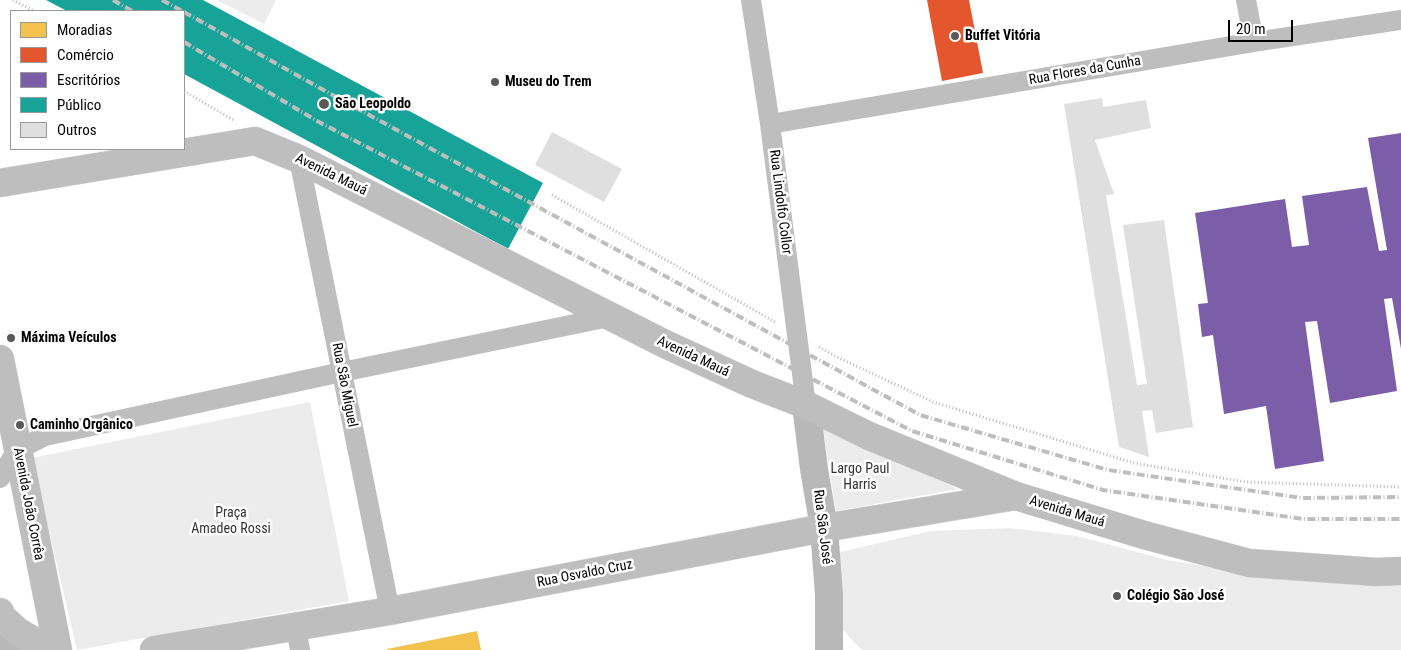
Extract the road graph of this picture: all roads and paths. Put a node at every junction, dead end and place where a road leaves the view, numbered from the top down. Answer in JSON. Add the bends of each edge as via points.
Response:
{"nodes":[{"id":1,"x":13,"y":0,"type":"edge"},
{"id":2,"x":751,"y":0,"type":"edge"},
{"id":3,"x":1246,"y":0,"type":"edge"},
{"id":4,"x":32,"y":10,"type":"edge"},
{"id":5,"x":1401,"y":20,"type":"edge"},
{"id":6,"x":1254,"y":42,"type":"junction"},
{"id":7,"x":185,"y":92,"type":"edge"},
{"id":8,"x":770,"y":124,"type":"junction"},
{"id":9,"x":255,"y":141,"type":"junction"},
{"id":10,"x":299,"y":158,"type":"junction"},
{"id":11,"x":0,"y":183,"type":"edge"},
{"id":12,"x":552,"y":194,"type":"dead end"},
{"id":13,"x":610,"y":317,"type":"junction"},
{"id":14,"x":797,"y":334,"type":"junction"},
{"id":15,"x":0,"y":359,"type":"edge"},
{"id":16,"x":342,"y":372,"type":"junction"},
{"id":17,"x":806,"y":405,"type":"junction"},
{"id":18,"x":17,"y":450,"type":"junction"},
{"id":19,"x":0,"y":478,"type":"edge"},
{"id":20,"x":1401,"y":487,"type":"edge"},
{"id":21,"x":1016,"y":496,"type":"junction"},
{"id":22,"x":824,"y":528,"type":"junction"},
{"id":23,"x":1401,"y":572,"type":"edge"},
{"id":24,"x":390,"y":611,"type":"junction"},
{"id":25,"x":0,"y":614,"type":"edge"},
{"id":26,"x":298,"y":638,"type":"edge"},
{"id":27,"x":8,"y":650,"type":"edge"},
{"id":28,"x":49,"y":650,"type":"edge"},
{"id":29,"x":58,"y":650,"type":"edge"},
{"id":30,"x":154,"y":650,"type":"edge"},
{"id":31,"x":829,"y":650,"type":"edge"}],
"edges":[{"from":1,"to":4,"type":"path"},
{"from":2,"to":8,"type":"street","name":"Rua Lindolfo Collor"},
{"from":3,"to":6,"type":"street"},
{"from":5,"to":6,"type":"street","name":"Rua Flores da Cunha"},
{"from":6,"to":8,"type":"street","name":"Rua Flores da Cunha"},
{"from":7,"to":9,"type":"path","via":[[232,117]]},
{"from":8,"to":14,"type":"street","name":"Rua Lindolfo Collor"},
{"from":9,"to":10,"type":"main road","name":"Avenida Mauá"},
{"from":9,"to":11,"type":"main road"},
{"from":10,"to":13,"type":"main road","name":"Avenida Mauá"},
{"from":10,"to":16,"type":"street","name":"Rua São Miguel"},
{"from":12,"to":14,"type":"path"},
{"from":13,"to":16,"type":"street"},
{"from":13,"to":17,"type":"main road","name":"Avenida Mauá","via":[[752,384]]},
{"from":14,"to":17,"type":"street","name":"Rua Lindolfo Collor"},
{"from":14,"to":20,"type":"path","via":[[837,357],[933,402],[1134,463],[1246,482]]},
{"from":15,"to":18,"type":"main road","name":"Avenida João Corrêa"},
{"from":16,"to":18,"type":"street","via":[[45,436]]},
{"from":16,"to":24,"type":"street","name":"Rua São Miguel"},
{"from":17,"to":21,"type":"main road","name":"Avenida Mauá","via":[[869,436]]},
{"from":17,"to":22,"type":"street","name":"Rua São José"},
{"from":18,"to":19,"type":"street"},
{"from":18,"to":29,"type":"main road","name":"Avenida João Corrêa"},
{"from":21,"to":22,"type":"main road","name":"Rua Osvaldo Cruz"},
{"from":21,"to":23,"type":"main road","name":"Avenida Mauá","via":[[1249,563]]},
{"from":22,"to":24,"type":"main road","name":"Rua Osvaldo Cruz"},
{"from":22,"to":31,"type":"street","name":"Rua São José"},
{"from":24,"to":26,"type":"main road","name":"Rua Osvaldo Cruz"},
{"from":25,"to":27,"type":"street"},
{"from":25,"to":28,"type":"main road","via":[[16,631]]},
{"from":26,"to":30,"type":"main road","name":"Rua Osvaldo Cruz"}]}
